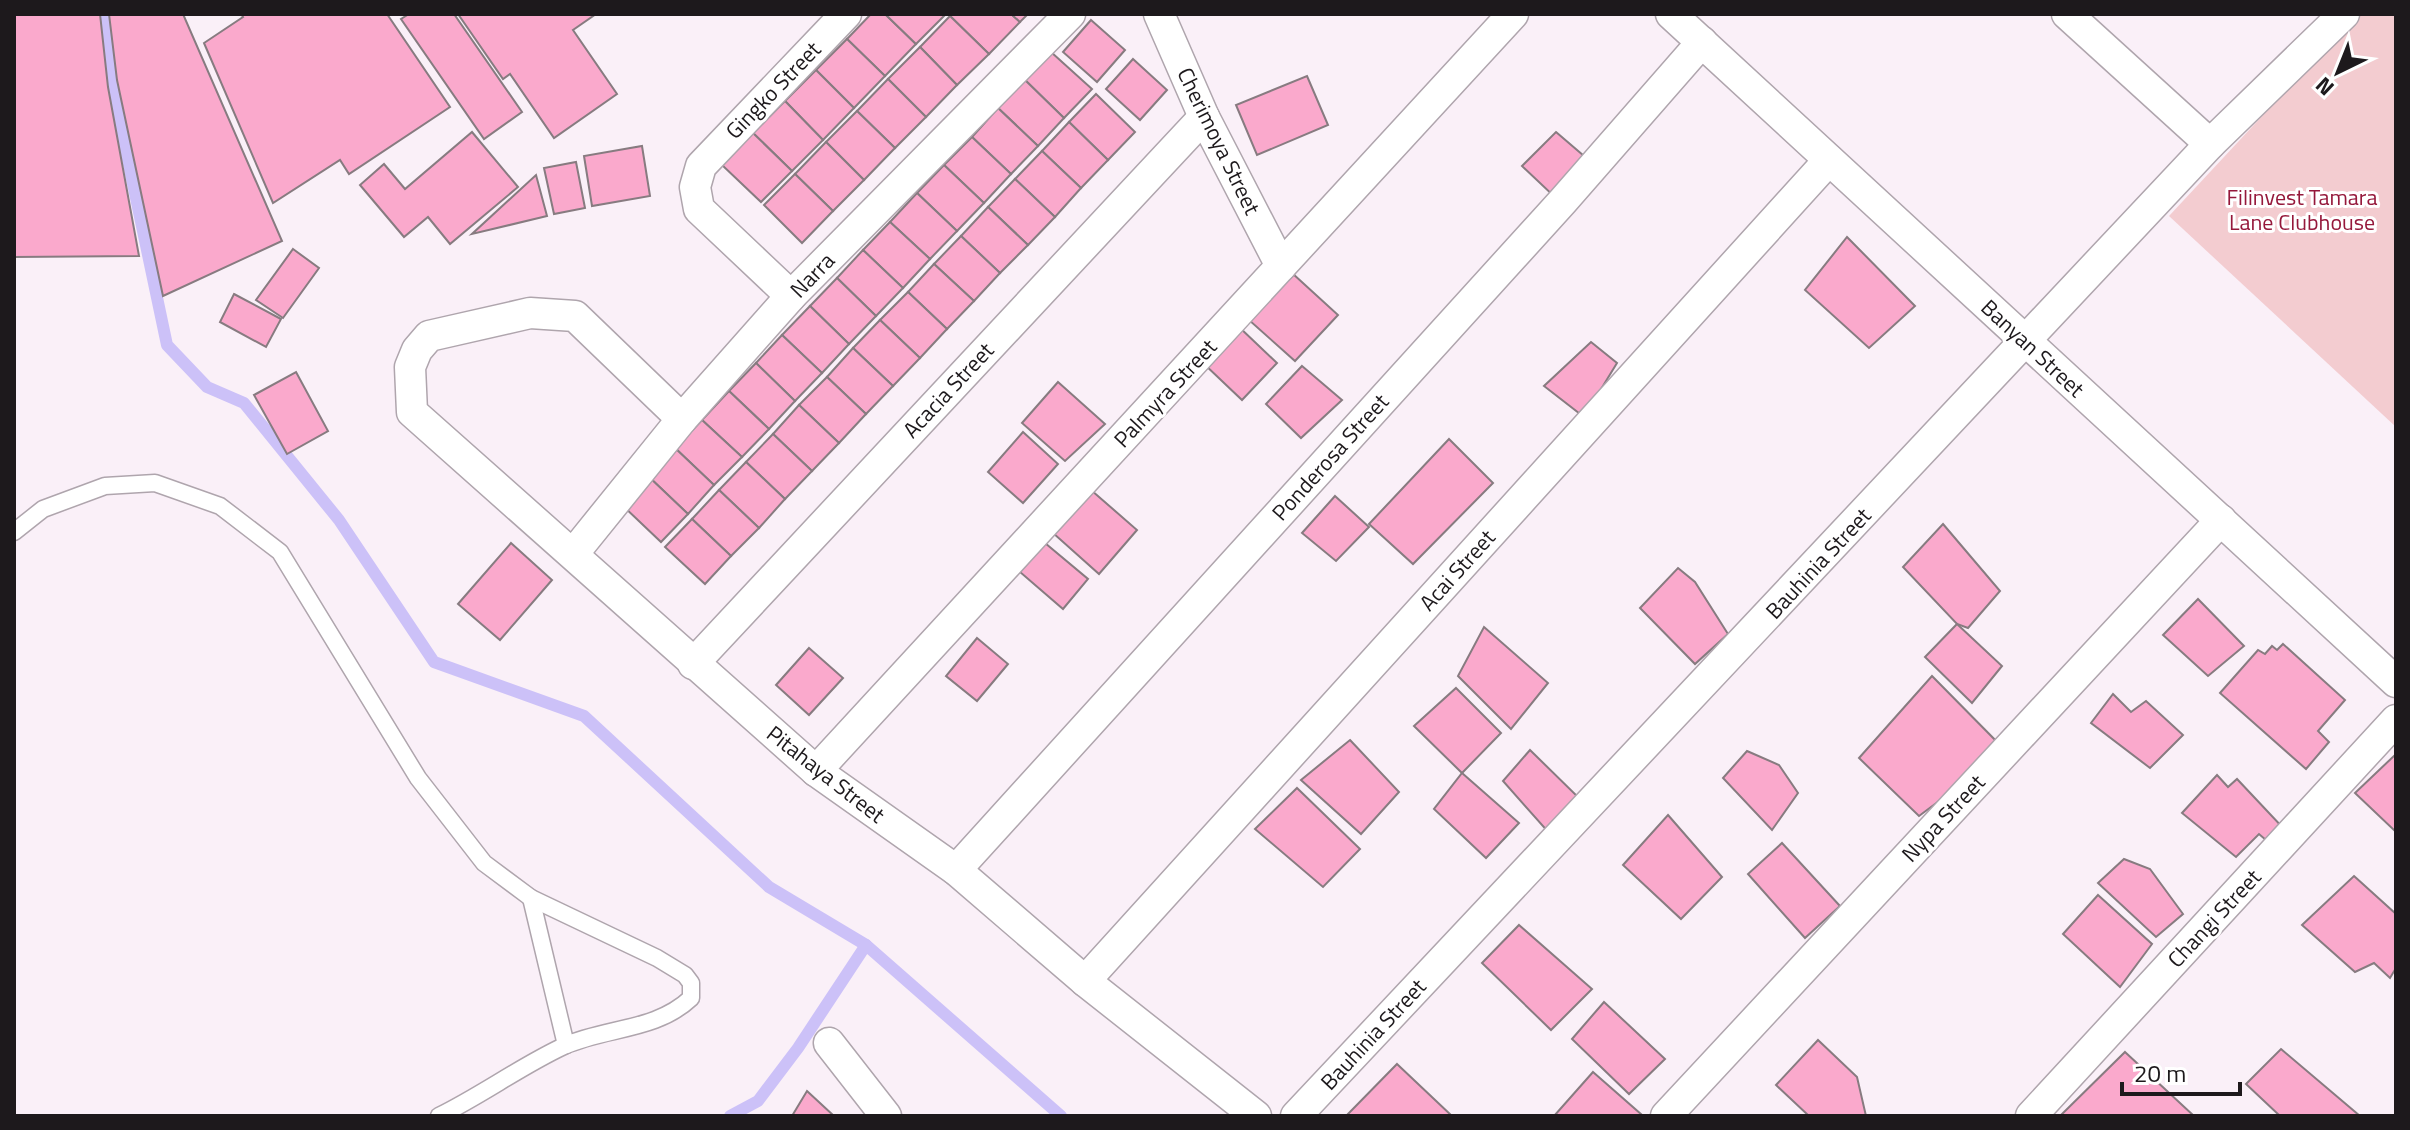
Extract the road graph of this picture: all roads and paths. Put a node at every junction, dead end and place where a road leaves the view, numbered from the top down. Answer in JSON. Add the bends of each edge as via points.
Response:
{"nodes":[{"id":1,"x":846,"y":14,"type":"edge"},
{"id":2,"x":1070,"y":14,"type":"edge"},
{"id":3,"x":1159,"y":14,"type":"edge"},
{"id":4,"x":1513,"y":14,"type":"edge"},
{"id":5,"x":1671,"y":14,"type":"edge"},
{"id":6,"x":2067,"y":14,"type":"edge"},
{"id":7,"x":2344,"y":14,"type":"edge"},
{"id":8,"x":1702,"y":42,"type":"junction"},
{"id":9,"x":1204,"y":117,"type":"junction"},
{"id":10,"x":2210,"y":144,"type":"junction"},
{"id":11,"x":1829,"y":160,"type":"junction"},
{"id":12,"x":1281,"y":266,"type":"junction"},
{"id":13,"x":791,"y":296,"type":"junction"},
{"id":14,"x":2026,"y":341,"type":"junction"},
{"id":15,"x":682,"y":419,"type":"junction"},
{"id":16,"x":2221,"y":520,"type":"junction"},
{"id":17,"x":14,"y":532,"type":"edge"},
{"id":18,"x":573,"y":554,"type":"junction"},
{"id":19,"x":693,"y":664,"type":"junction"},
{"id":20,"x":2396,"y":682,"type":"edge"},
{"id":21,"x":2396,"y":720,"type":"edge"},
{"id":22,"x":816,"y":771,"type":"junction"},
{"id":23,"x":956,"y":870,"type":"junction"},
{"id":24,"x":531,"y":898,"type":"junction"},
{"id":25,"x":1085,"y":981,"type":"junction"},
{"id":26,"x":829,"y":1043,"type":"dead end"},
{"id":27,"x":566,"y":1045,"type":"junction"},
{"id":28,"x":439,"y":1116,"type":"edge"},
{"id":29,"x":886,"y":1116,"type":"edge"},
{"id":30,"x":1256,"y":1116,"type":"edge"},
{"id":31,"x":1296,"y":1116,"type":"edge"},
{"id":32,"x":1666,"y":1116,"type":"edge"},
{"id":33,"x":2031,"y":1116,"type":"edge"}],
"edges":[{"from":1,"to":13,"type":"street","name":"Gingko Street","via":[[701,166],[695,187],[699,209]]},
{"from":2,"to":13,"type":"street","name":"Narra"},
{"from":3,"to":9,"type":"street","name":"Cherimoya Street"},
{"from":4,"to":12,"type":"street","name":"Palmyra Street"},
{"from":5,"to":8,"type":"street","name":"Banyan Street"},
{"from":6,"to":10,"type":"street"},
{"from":7,"to":10,"type":"street","name":"Bauhinia Street"},
{"from":8,"to":11,"type":"street","name":"Banyan Street"},
{"from":8,"to":23,"type":"street","name":"Ponderosa Street"},
{"from":9,"to":12,"type":"street","name":"Cherimoya Street"},
{"from":9,"to":19,"type":"street","name":"Acacia Street"},
{"from":10,"to":14,"type":"street","name":"Bauhinia Street"},
{"from":11,"to":14,"type":"street","name":"Banyan Street"},
{"from":11,"to":25,"type":"street","name":"Acai Street"},
{"from":12,"to":22,"type":"street","name":"Palmyra Street"},
{"from":13,"to":15,"type":"street","name":"Narra"},
{"from":14,"to":16,"type":"street","name":"Banyan Street"},
{"from":14,"to":31,"type":"street","name":"Bauhinia Street"},
{"from":15,"to":18,"type":"street","name":"Narra"},
{"from":15,"to":18,"type":"street","name":"Pitahaya Street","via":[[575,316],[530,313],[429,336],[417,350],[410,367],[412,412]]},
{"from":16,"to":20,"type":"street","name":"Banyan Street"},
{"from":16,"to":32,"type":"street","name":"Nypa Street"},
{"from":17,"to":24,"type":"lane","via":[[43,509],[105,486],[155,483],[220,506],[280,552],[418,778],[484,863]]},
{"from":18,"to":19,"type":"street","name":"Pitahaya Street"},
{"from":19,"to":22,"type":"street","name":"Pitahaya Street"},
{"from":21,"to":33,"type":"street","name":"Changi Street"},
{"from":22,"to":23,"type":"street","name":"Pitahaya Street"},
{"from":23,"to":25,"type":"street","name":"Pitahaya Street"},
{"from":24,"to":27,"type":"lane"},
{"from":24,"to":27,"type":"lane","via":[[657,958],[691,983],[691,998],[678,1011]]},
{"from":25,"to":30,"type":"street","name":"Pitahaya Street"},
{"from":26,"to":29,"type":"street"},
{"from":27,"to":28,"type":"lane"}]}
